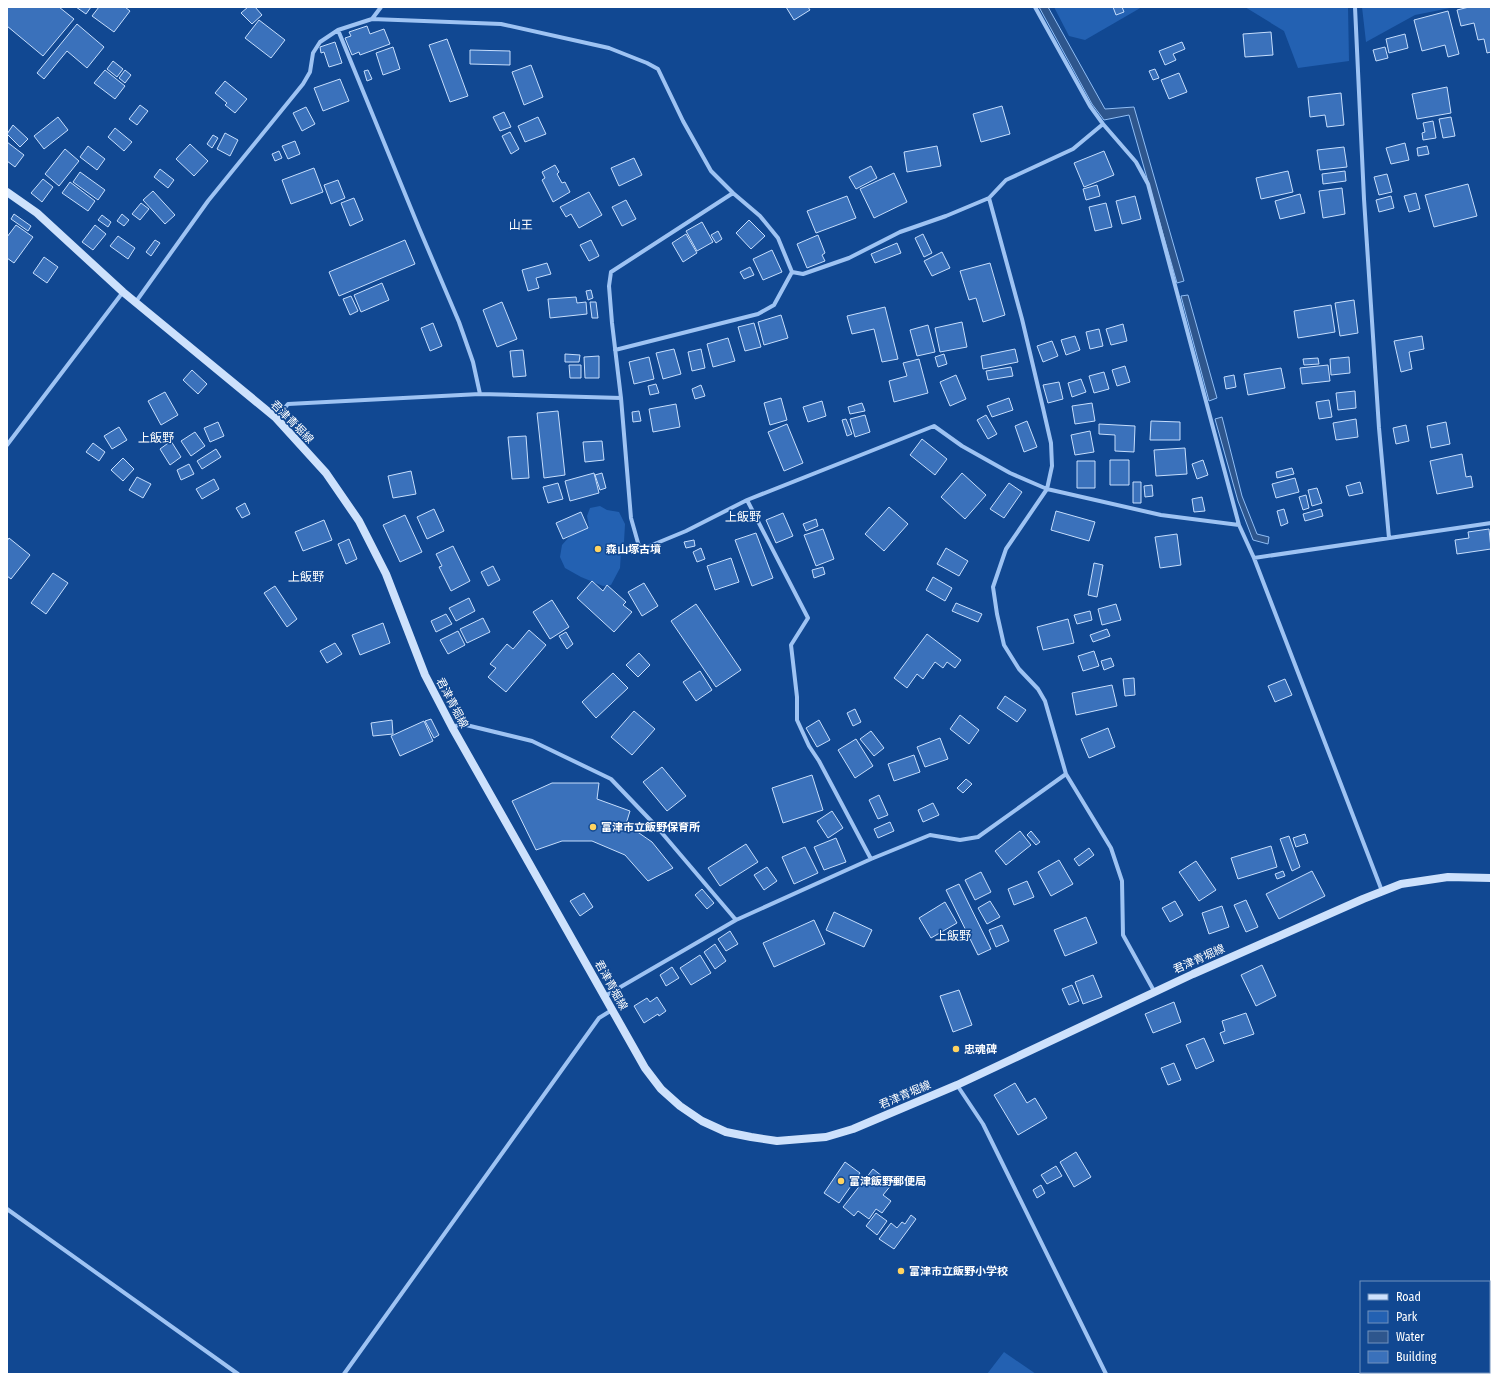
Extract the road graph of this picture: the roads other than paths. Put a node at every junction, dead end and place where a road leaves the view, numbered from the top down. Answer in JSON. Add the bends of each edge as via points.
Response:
{"nodes":[{"id":1,"x":381,"y":7,"type":"edge"},
{"id":2,"x":1035,"y":7,"type":"edge"},
{"id":3,"x":1355,"y":7,"type":"edge"},
{"id":4,"x":372,"y":19,"type":"junction"},
{"id":5,"x":338,"y":30,"type":"junction"},
{"id":6,"x":1102,"y":124,"type":"junction"},
{"id":7,"x":7,"y":192,"type":"edge"},
{"id":8,"x":733,"y":193,"type":"junction"},
{"id":9,"x":989,"y":198,"type":"junction"},
{"id":10,"x":792,"y":272,"type":"junction"},
{"id":11,"x":123,"y":292,"type":"junction"},
{"id":12,"x":135,"y":302,"type":"junction"},
{"id":13,"x":615,"y":350,"type":"junction"},
{"id":14,"x":480,"y":394,"type":"junction"},
{"id":15,"x":621,"y":398,"type":"junction"},
{"id":16,"x":276,"y":418,"type":"junction"},
{"id":17,"x":7,"y":445,"type":"edge"},
{"id":18,"x":1047,"y":489,"type":"junction"},
{"id":19,"x":747,"y":500,"type":"junction"},
{"id":20,"x":1491,"y":524,"type":"edge"},
{"id":21,"x":1239,"y":526,"type":"junction"},
{"id":22,"x":1390,"y":538,"type":"junction"},
{"id":23,"x":1254,"y":558,"type":"junction"},
{"id":24,"x":452,"y":726,"type":"junction"},
{"id":25,"x":1066,"y":774,"type":"junction"},
{"id":26,"x":871,"y":859,"type":"junction"},
{"id":27,"x":1491,"y":878,"type":"edge"},
{"id":28,"x":1382,"y":892,"type":"junction"},
{"id":29,"x":736,"y":920,"type":"junction"},
{"id":30,"x":1154,"y":991,"type":"junction"},
{"id":31,"x":605,"y":996,"type":"junction"},
{"id":32,"x":612,"y":1010,"type":"junction"},
{"id":33,"x":957,"y":1085,"type":"junction"},
{"id":34,"x":7,"y":1209,"type":"edge"},
{"id":35,"x":238,"y":1374,"type":"edge"},
{"id":36,"x":344,"y":1374,"type":"edge"},
{"id":37,"x":1106,"y":1374,"type":"edge"}],
"edges":[{"from":1,"to":4,"type":"street"},
{"from":2,"to":6,"type":"street"},
{"from":3,"to":22,"type":"street","via":[[1379,428]]},
{"from":4,"to":5,"type":"street"},
{"from":4,"to":8,"type":"street","via":[[501,24],[609,48],[648,63],[658,69],[711,171]]},
{"from":5,"to":12,"type":"street","via":[[320,42],[313,53],[310,72],[303,84],[208,201]]},
{"from":5,"to":14,"type":"street","via":[[459,322],[473,362]]},
{"from":6,"to":9,"type":"street","via":[[1073,149],[1006,180]]},
{"from":6,"to":21,"type":"street","via":[[1136,162],[1148,184]]},
{"from":7,"to":11,"type":"main road","name":"君津青堀線","via":[[37,213]]},
{"from":8,"to":10,"type":"street","via":[[760,216],[778,238]]},
{"from":8,"to":13,"type":"street","via":[[611,272],[609,286]]},
{"from":9,"to":10,"type":"street","via":[[900,232],[849,258],[803,274]]},
{"from":9,"to":18,"type":"street","via":[[1022,319],[1051,443],[1052,466]]},
{"from":10,"to":13,"type":"street","via":[[774,305],[758,314]]},
{"from":11,"to":12,"type":"main road","name":"君津青堀線"},
{"from":11,"to":17,"type":"street"},
{"from":12,"to":16,"type":"main road","name":"君津青堀線"},
{"from":13,"to":15,"type":"street"},
{"from":14,"to":15,"type":"street"},
{"from":14,"to":16,"type":"street","via":[[288,404]]},
{"from":15,"to":19,"type":"street","via":[[631,518],[640,550],[686,531]]},
{"from":16,"to":24,"type":"main road","name":"君津青堀線","via":[[326,473],[359,521],[386,574],[425,675]]},
{"from":18,"to":19,"type":"street","via":[[1010,473],[962,446],[934,426]]},
{"from":18,"to":21,"type":"street","via":[[1161,514]]},
{"from":18,"to":25,"type":"street","via":[[1006,549],[993,587],[996,614],[1004,644],[1019,669],[1038,689],[1045,701]]},
{"from":19,"to":26,"type":"street","via":[[808,618],[791,645],[797,720]]},
{"from":20,"to":22,"type":"street"},
{"from":21,"to":23,"type":"street"},
{"from":22,"to":23,"type":"street"},
{"from":23,"to":28,"type":"street"},
{"from":24,"to":29,"type":"street","via":[[462,724],[532,741],[611,779],[656,826]]},
{"from":24,"to":31,"type":"main road","name":"君津青堀線"},
{"from":25,"to":26,"type":"street","via":[[978,837],[960,840],[930,835]]},
{"from":25,"to":30,"type":"street","via":[[1111,848],[1122,881],[1123,936]]},
{"from":26,"to":29,"type":"street"},
{"from":27,"to":28,"type":"main road","name":"君津青堀線","via":[[1448,877],[1401,884]]},
{"from":28,"to":30,"type":"main road","name":"君津青堀線"},
{"from":29,"to":31,"type":"street"},
{"from":30,"to":33,"type":"main road","name":"君津青堀線"},
{"from":31,"to":32,"type":"main road","name":"君津青堀線"},
{"from":32,"to":33,"type":"main road","name":"君津青堀線","via":[[645,1068],[680,1106],[726,1132],[751,1138],[777,1141],[826,1137],[853,1129]]},
{"from":32,"to":36,"type":"street","via":[[599,1018]]},
{"from":33,"to":37,"type":"street","via":[[983,1124]]},
{"from":34,"to":35,"type":"street"}]}
